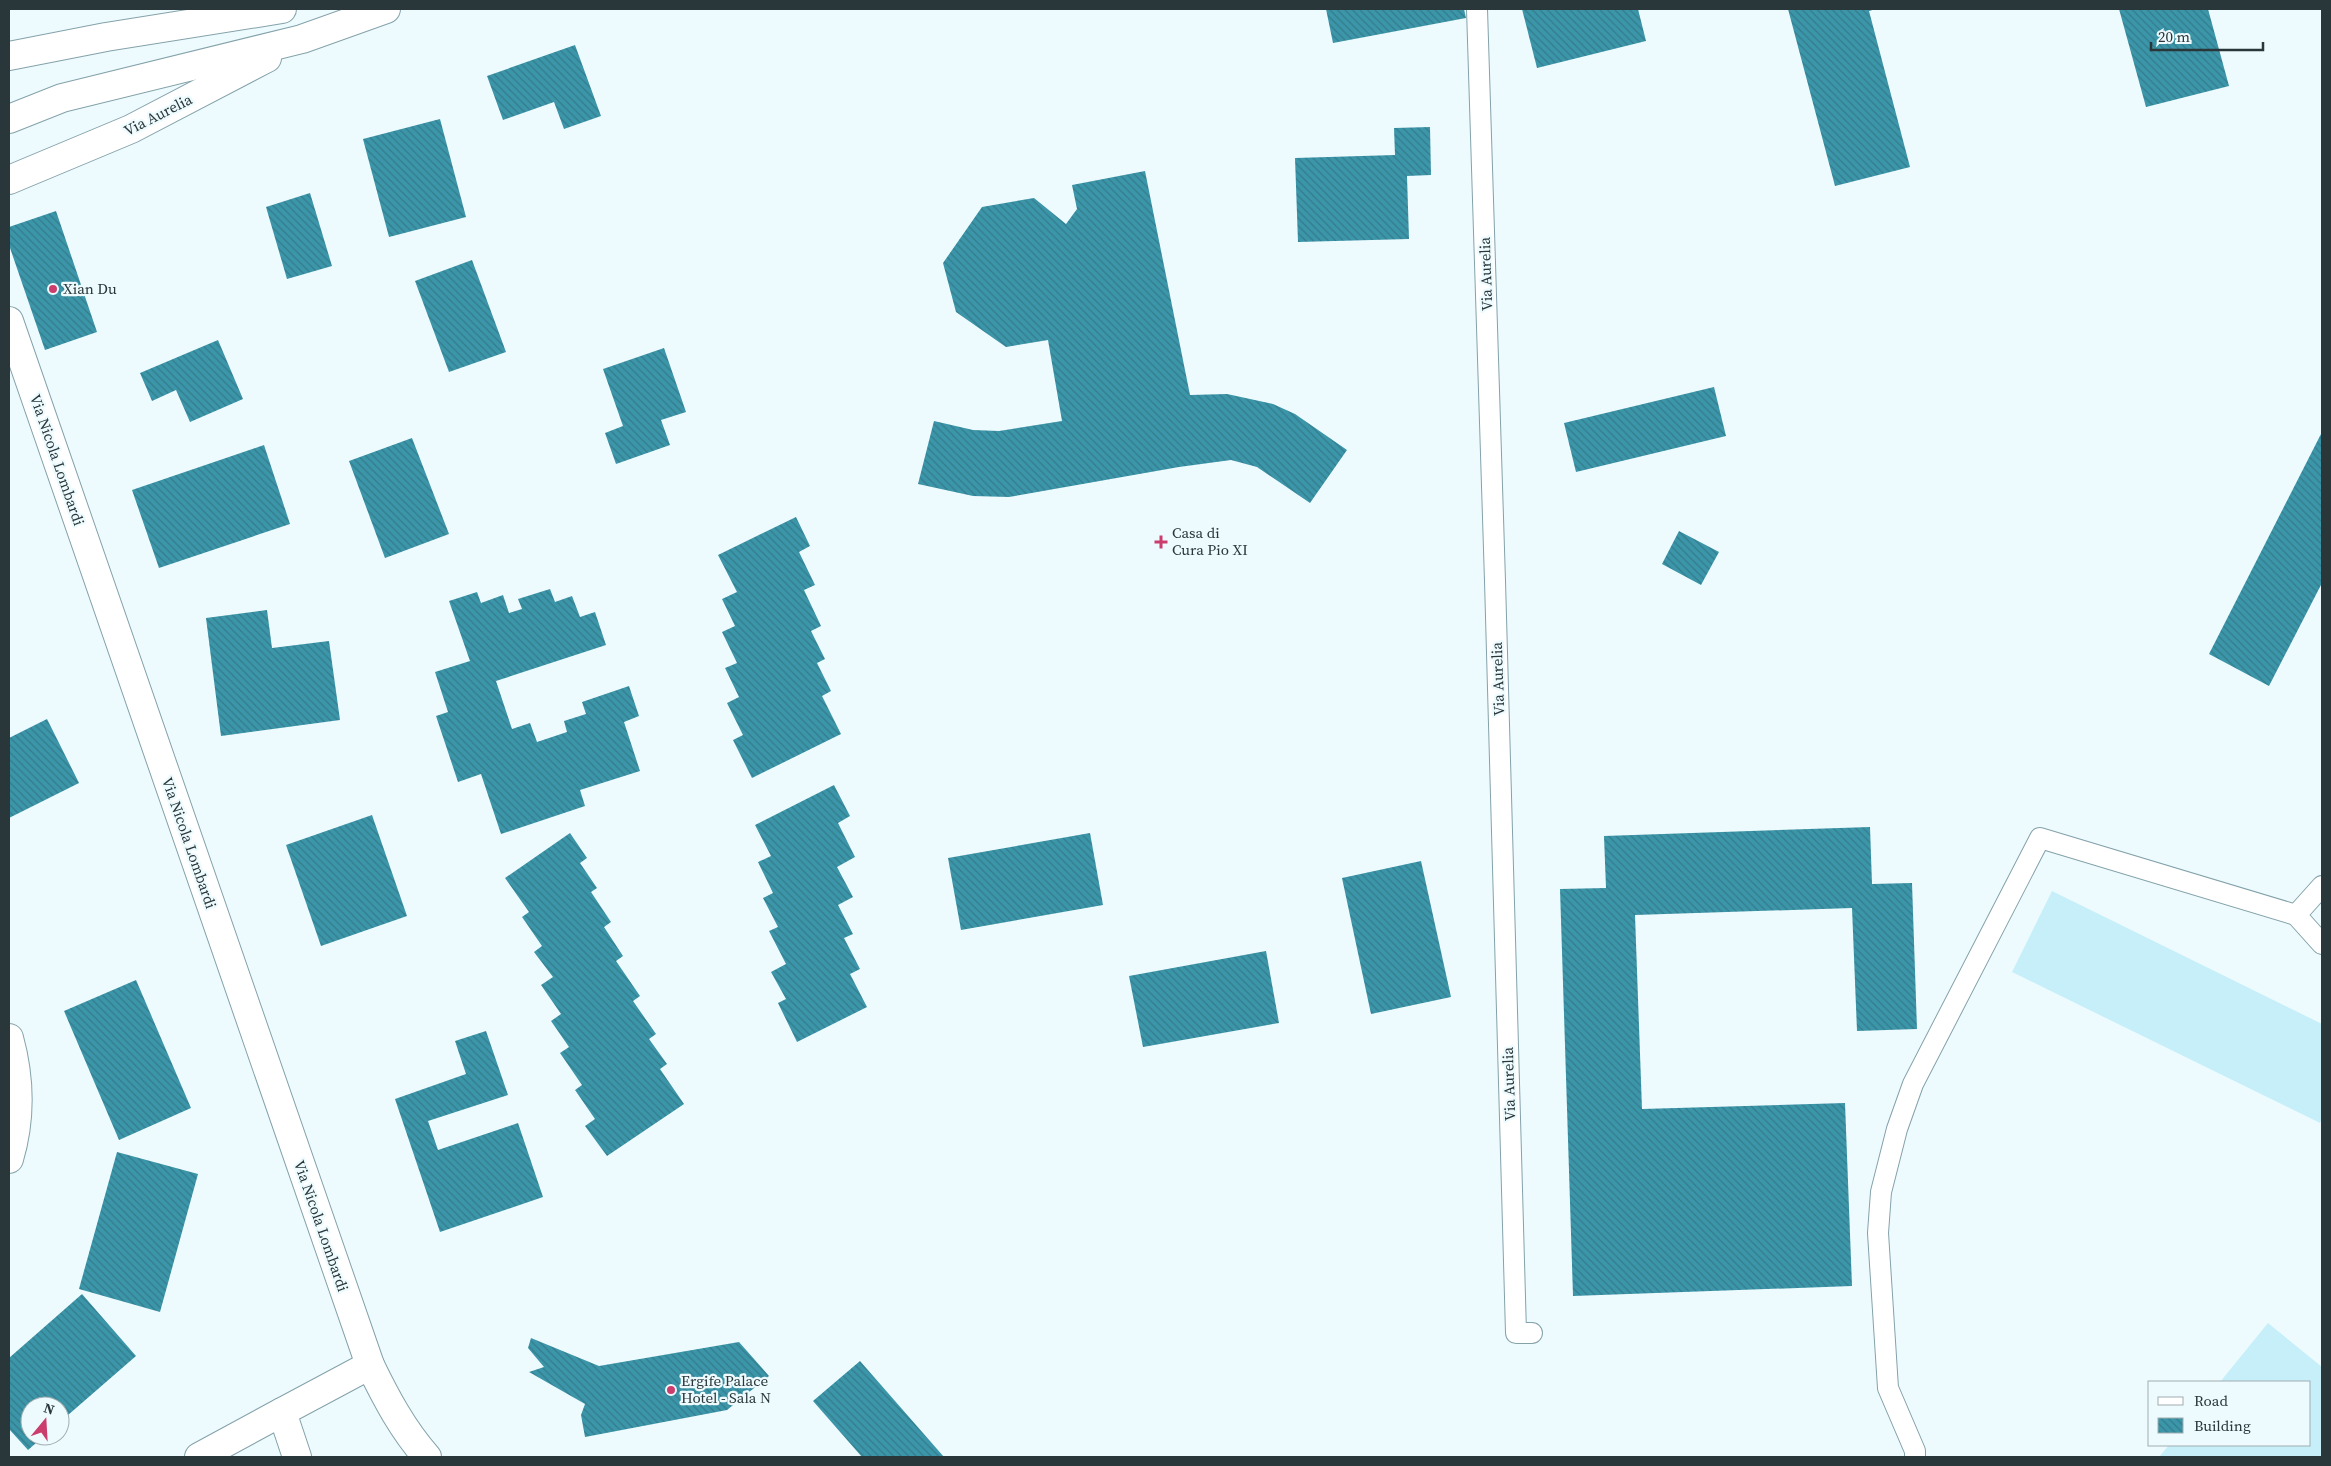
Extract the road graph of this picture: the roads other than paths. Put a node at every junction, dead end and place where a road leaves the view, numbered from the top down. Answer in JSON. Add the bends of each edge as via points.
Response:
{"nodes":[{"id":1,"x":282,"y":9,"type":"edge"},
{"id":2,"x":386,"y":9,"type":"edge"},
{"id":3,"x":1477,"y":9,"type":"edge"},
{"id":4,"x":302,"y":39,"type":"junction"},
{"id":5,"x":9,"y":56,"type":"edge"},
{"id":6,"x":9,"y":119,"type":"edge"},
{"id":7,"x":9,"y":180,"type":"edge"},
{"id":8,"x":9,"y":321,"type":"edge"},
{"id":9,"x":2322,"y":886,"type":"edge"},
{"id":10,"x":2296,"y":915,"type":"junction"},
{"id":11,"x":2322,"y":944,"type":"edge"},
{"id":12,"x":9,"y":1038,"type":"edge"},
{"id":13,"x":9,"y":1159,"type":"edge"},
{"id":14,"x":1532,"y":1333,"type":"dead end"},
{"id":15,"x":370,"y":1365,"type":"junction"},
{"id":16,"x":282,"y":1412,"type":"junction"},
{"id":17,"x":199,"y":1457,"type":"edge"},
{"id":18,"x":297,"y":1457,"type":"edge"},
{"id":19,"x":427,"y":1457,"type":"edge"},
{"id":20,"x":1915,"y":1457,"type":"edge"}],
"edges":[{"from":1,"to":5,"type":"street"},
{"from":2,"to":4,"type":"street","name":"Via Aurelia"},
{"from":3,"to":14,"type":"lane","name":"Via Aurelia","via":[[1516,1333]]},
{"from":4,"to":6,"type":"street","name":"Via Aurelia","via":[[80,93]]},
{"from":4,"to":7,"type":"street","name":"Via Aurelia","via":[[131,129]]},
{"from":8,"to":15,"type":"street","name":"Via Nicola Lombardi"},
{"from":9,"to":10,"type":"lane"},
{"from":10,"to":11,"type":"lane"},
{"from":10,"to":20,"type":"lane","via":[[2040,838],[1914,1084],[1897,1129],[1881,1192],[1878,1233],[1888,1388]]},
{"from":12,"to":13,"type":"street","via":[[18,1090],[17,1128]]},
{"from":15,"to":16,"type":"street"},
{"from":15,"to":19,"type":"street","name":"Via Nicola Lombardi","via":[[390,1407]]},
{"from":16,"to":17,"type":"street"},
{"from":16,"to":18,"type":"street"}]}
